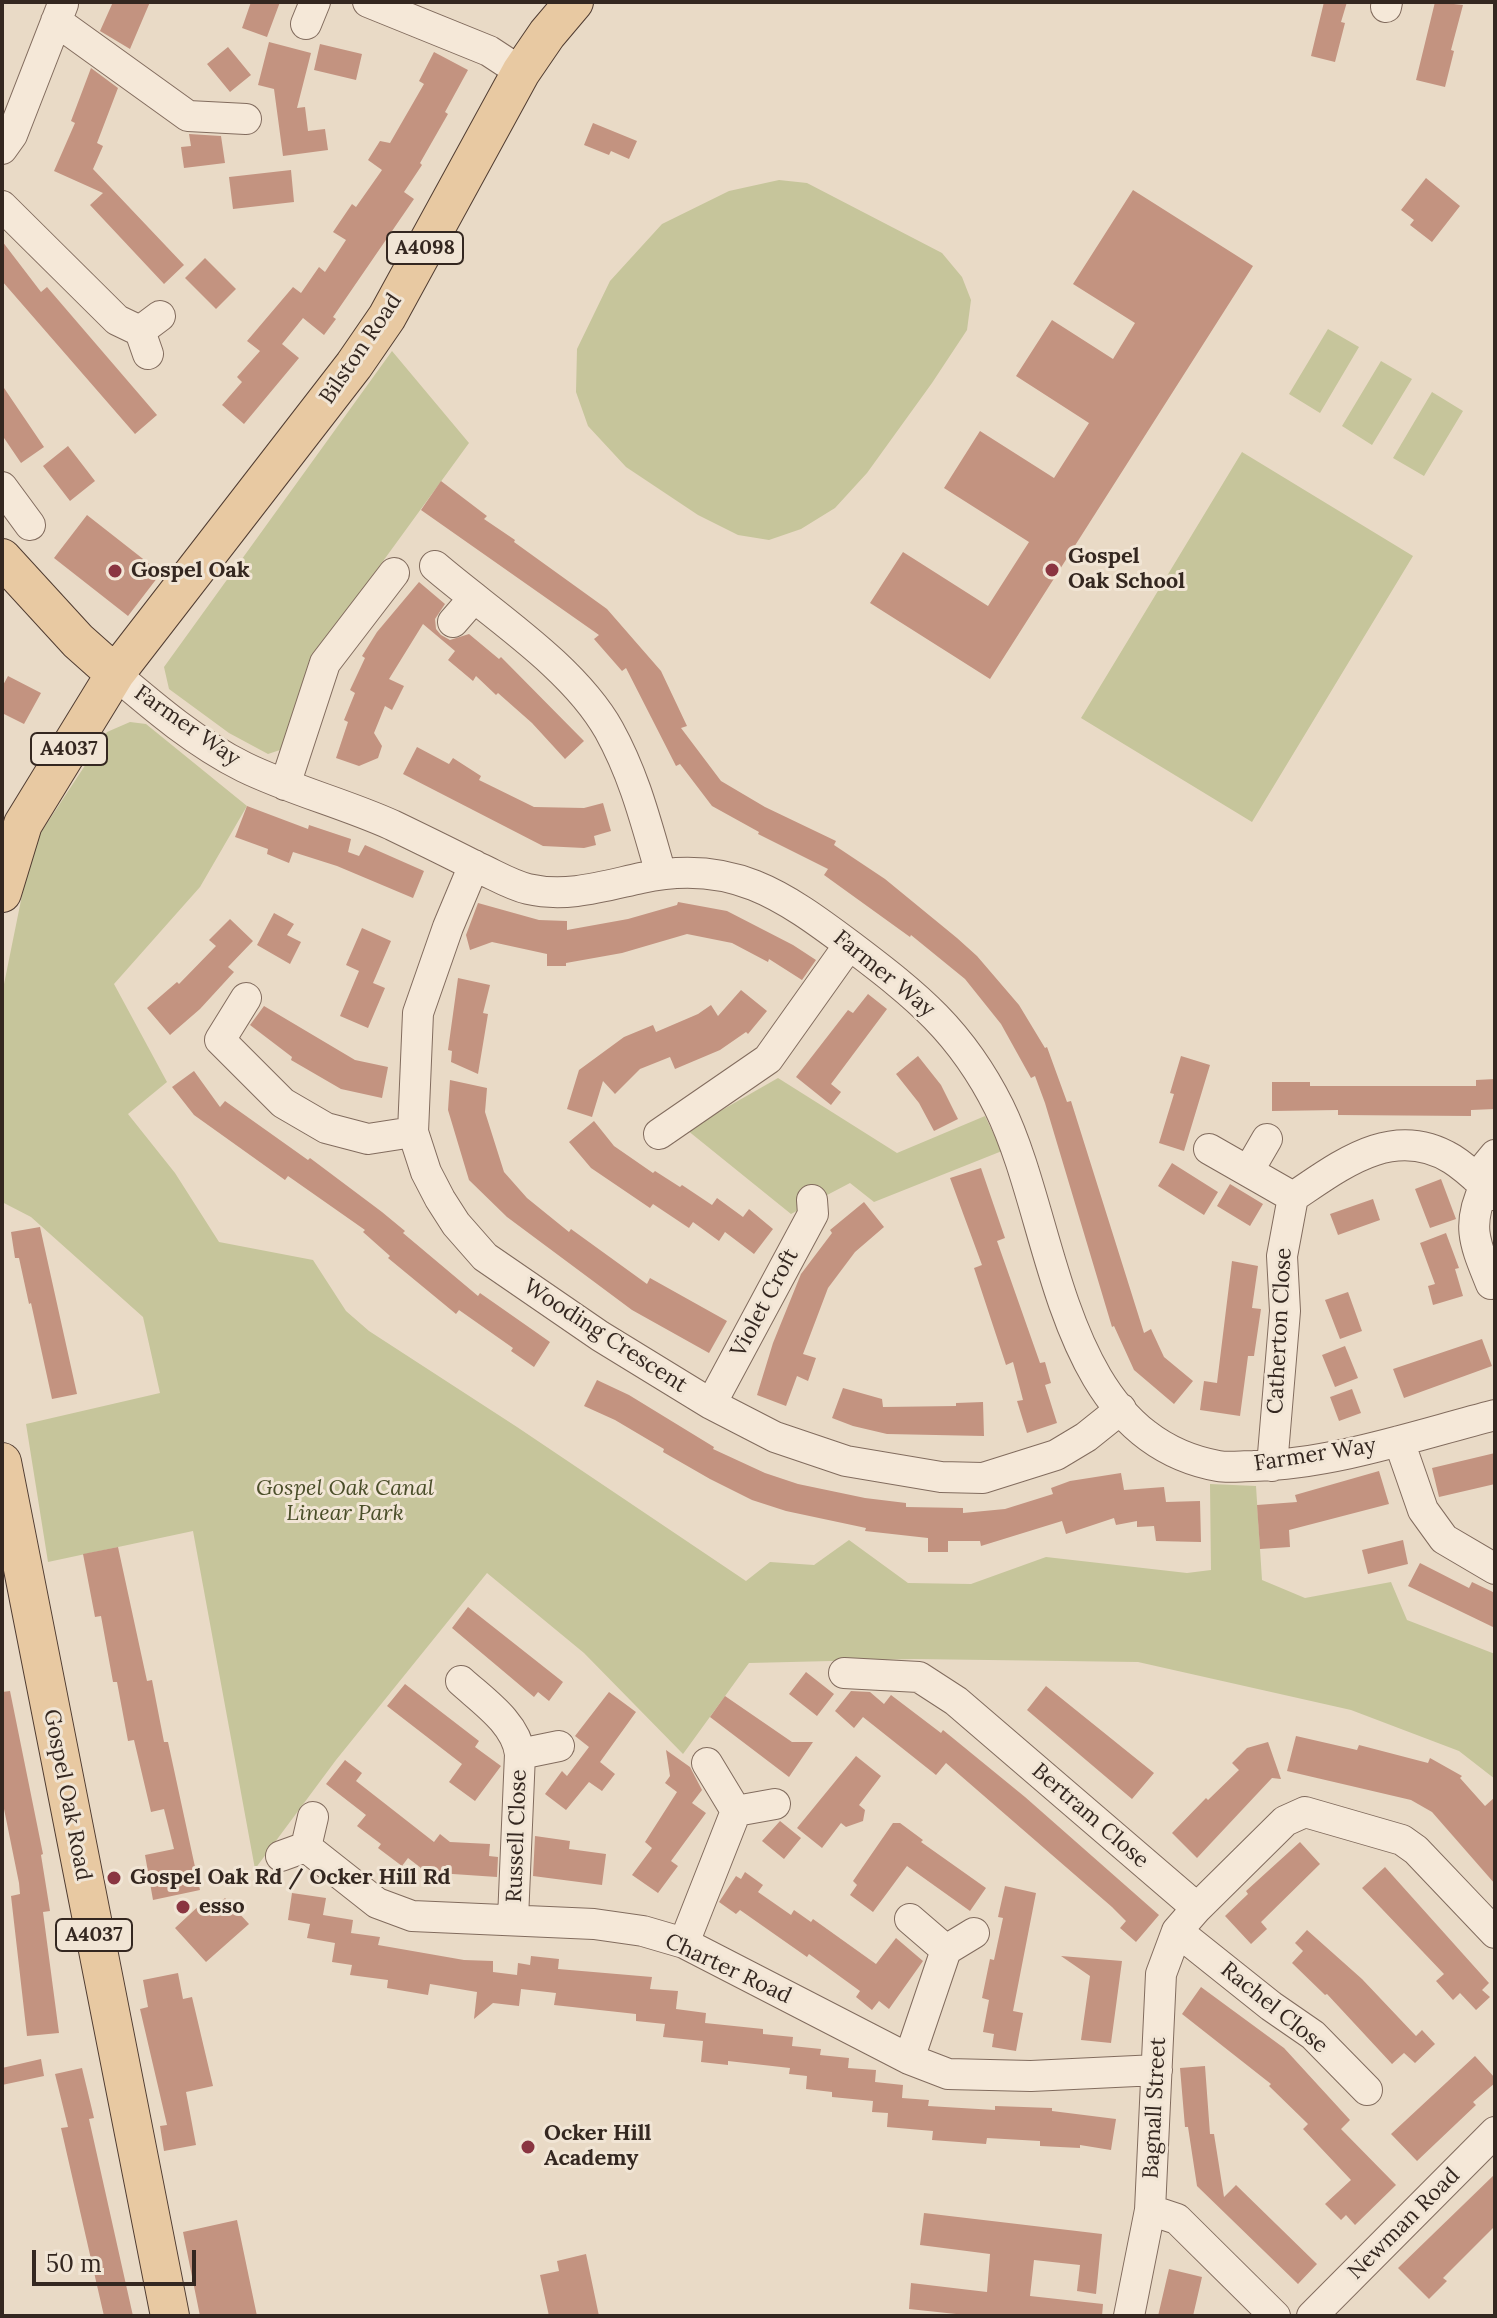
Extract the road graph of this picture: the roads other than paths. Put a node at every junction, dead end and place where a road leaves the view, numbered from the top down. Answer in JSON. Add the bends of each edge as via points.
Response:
{"nodes":[{"id":1,"x":368,"y":2,"type":"edge"},
{"id":2,"x":574,"y":2,"type":"edge"},
{"id":3,"x":60,"y":12,"type":"edge"},
{"id":4,"x":521,"y":72,"type":"junction"},
{"id":5,"x":14,"y":92,"type":"edge"},
{"id":6,"x":246,"y":119,"type":"dead end"},
{"id":7,"x":2,"y":149,"type":"edge"},
{"id":8,"x":2,"y":206,"type":"edge"},
{"id":9,"x":149,"y":333,"type":"dead end"},
{"id":10,"x":2,"y":487,"type":"edge"},
{"id":11,"x":30,"y":525,"type":"dead end"},
{"id":12,"x":2,"y":558,"type":"edge"},
{"id":13,"x":435,"y":566,"type":"dead end"},
{"id":14,"x":394,"y":573,"type":"dead end"},
{"id":15,"x":473,"y":599,"type":"junction"},
{"id":16,"x":453,"y":622,"type":"dead end"},
{"id":17,"x":115,"y":674,"type":"junction"},
{"id":18,"x":285,"y":785,"type":"junction"},
{"id":19,"x":474,"y":865,"type":"junction"},
{"id":20,"x":661,"y":874,"type":"junction"},
{"id":21,"x":2,"y":893,"type":"edge"},
{"id":22,"x":849,"y":945,"type":"junction"},
{"id":23,"x":246,"y":998,"type":"dead end"},
{"id":24,"x":413,"y":1132,"type":"junction"},
{"id":25,"x":659,"y":1134,"type":"dead end"},
{"id":26,"x":1267,"y":1139,"type":"dead end"},
{"id":27,"x":1209,"y":1149,"type":"dead end"},
{"id":28,"x":1249,"y":1170,"type":"junction"},
{"id":29,"x":1488,"y":1178,"type":"edge"},
{"id":30,"x":1293,"y":1197,"type":"junction"},
{"id":31,"x":812,"y":1200,"type":"dead end"},
{"id":32,"x":1491,"y":1284,"type":"dead end"},
{"id":33,"x":711,"y":1404,"type":"junction"},
{"id":34,"x":1121,"y":1409,"type":"junction"},
{"id":35,"x":1495,"y":1415,"type":"edge"},
{"id":36,"x":1399,"y":1441,"type":"junction"},
{"id":37,"x":2,"y":1462,"type":"edge"},
{"id":38,"x":1272,"y":1466,"type":"junction"},
{"id":39,"x":1495,"y":1569,"type":"edge"},
{"id":40,"x":844,"y":1673,"type":"dead end"},
{"id":41,"x":461,"y":1681,"type":"dead end"},
{"id":42,"x":559,"y":1746,"type":"dead end"},
{"id":43,"x":520,"y":1754,"type":"junction"},
{"id":44,"x":707,"y":1763,"type":"dead end"},
{"id":45,"x":775,"y":1804,"type":"dead end"},
{"id":46,"x":736,"y":1811,"type":"junction"},
{"id":47,"x":313,"y":1817,"type":"dead end"},
{"id":48,"x":1197,"y":1908,"type":"junction"},
{"id":49,"x":513,"y":1919,"type":"junction"},
{"id":50,"x":910,"y":1919,"type":"dead end"},
{"id":51,"x":1177,"y":1931,"type":"junction"},
{"id":52,"x":974,"y":1933,"type":"dead end"},
{"id":53,"x":1495,"y":1933,"type":"edge"},
{"id":54,"x":684,"y":1943,"type":"junction"},
{"id":55,"x":946,"y":1950,"type":"junction"},
{"id":56,"x":909,"y":2059,"type":"junction"},
{"id":57,"x":1157,"y":2070,"type":"junction"},
{"id":58,"x":1366,"y":2092,"type":"dead end"},
{"id":59,"x":1495,"y":2132,"type":"edge"},
{"id":60,"x":1150,"y":2210,"type":"junction"},
{"id":61,"x":170,"y":2316,"type":"edge"},
{"id":62,"x":1129,"y":2316,"type":"edge"},
{"id":63,"x":1275,"y":2316,"type":"edge"},
{"id":64,"x":1312,"y":2316,"type":"edge"}],
"edges":[{"from":1,"to":4,"type":"street","via":[[489,51]]},
{"from":2,"to":4,"type":"main road","name":"Bilston Road","number":"A4098"},
{"from":3,"to":5,"type":"street"},
{"from":3,"to":6,"type":"street","via":[[188,116]]},
{"from":4,"to":17,"type":"main road","name":"Bilston Road","number":"A4098","via":[[387,317]]},
{"from":5,"to":7,"type":"street","via":[[12,135]]},
{"from":8,"to":9,"type":"street","via":[[117,320]]},
{"from":10,"to":11,"type":"street"},
{"from":12,"to":17,"type":"main road"},
{"from":13,"to":15,"type":"street"},
{"from":14,"to":18,"type":"street","via":[[325,663]]},
{"from":15,"to":16,"type":"street"},
{"from":15,"to":20,"type":"street","via":[[566,674],[607,727],[642,804]]},
{"from":17,"to":18,"type":"street","name":"Farmer Way","via":[[213,750]]},
{"from":17,"to":21,"type":"main road","number":"A4037","via":[[23,824]]},
{"from":18,"to":19,"type":"street","name":"Farmer Way","via":[[338,802]]},
{"from":19,"to":20,"type":"street","name":"Farmer Way","via":[[526,889],[554,892],[596,890]]},
{"from":19,"to":24,"type":"street","name":"Wooding Crescent","via":[[418,1013]]},
{"from":20,"to":22,"type":"street","name":"Farmer Way","via":[[730,877],[772,891]]},
{"from":22,"to":25,"type":"street","via":[[768,1059]]},
{"from":22,"to":34,"type":"street","name":"Farmer Way","via":[[937,1016],[985,1083],[1013,1141],[1075,1335]]},
{"from":23,"to":24,"type":"street","via":[[220,1040],[283,1103],[326,1128],[368,1139]]},
{"from":24,"to":33,"type":"street","name":"Wooding Crescent","via":[[440,1199],[485,1257]]},
{"from":26,"to":28,"type":"street"},
{"from":27,"to":28,"type":"street"},
{"from":28,"to":30,"type":"street"},
{"from":29,"to":30,"type":"street","via":[[1415,1144],[1351,1158]]},
{"from":29,"to":32,"type":"street","via":[[1473,1217],[1474,1241]]},
{"from":30,"to":38,"type":"street","name":"Catherton Close","via":[[1282,1256],[1285,1311]]},
{"from":31,"to":33,"type":"street","name":"Violet Croft","via":[[813,1214]]},
{"from":33,"to":34,"type":"street","name":"Wooding Crescent","via":[[775,1437],[846,1461],[983,1478],[1056,1455]]},
{"from":34,"to":38,"type":"street","name":"Farmer Way","via":[[1142,1433],[1174,1453],[1220,1467]]},
{"from":35,"to":36,"type":"street","name":"Farmer Way"},
{"from":36,"to":38,"type":"street","name":"Farmer Way"},
{"from":36,"to":39,"type":"street","via":[[1423,1510],[1444,1539]]},
{"from":37,"to":61,"type":"main road","name":"Gospel Oak Road","number":"A4037"},
{"from":40,"to":48,"type":"street","name":"Bertram Close","via":[[919,1677],[956,1701],[991,1711]]},
{"from":41,"to":43,"type":"street","name":"Russell Close","via":[[504,1721],[518,1740]]},
{"from":42,"to":43,"type":"street","name":"Russell Close"},
{"from":43,"to":49,"type":"street","name":"Russell Close"},
{"from":44,"to":46,"type":"street"},
{"from":45,"to":46,"type":"street"},
{"from":46,"to":54,"type":"street"},
{"from":47,"to":49,"type":"street","name":"Charter Road","via":[[294,1851],[377,1903],[412,1916]]},
{"from":48,"to":51,"type":"street","name":"Bagnall Street"},
{"from":48,"to":53,"type":"street","via":[[1285,1821],[1305,1812],[1402,1840]]},
{"from":49,"to":54,"type":"street","name":"Charter Road","via":[[643,1931]]},
{"from":50,"to":55,"type":"street"},
{"from":51,"to":57,"type":"street","name":"Bagnall Street","via":[[1161,1974]]},
{"from":51,"to":58,"type":"street","name":"Rachel Close","via":[[1313,2035]]},
{"from":52,"to":55,"type":"street"},
{"from":54,"to":56,"type":"street","name":"Charter Road"},
{"from":55,"to":56,"type":"street"},
{"from":56,"to":57,"type":"street","name":"Charter Road","via":[[948,2074]]},
{"from":57,"to":60,"type":"street","name":"Bagnall Street"},
{"from":59,"to":64,"type":"street","name":"Newman Road"},
{"from":60,"to":62,"type":"street","name":"Bagnall Street"},
{"from":60,"to":63,"type":"street","via":[[1177,2219]]}]}
